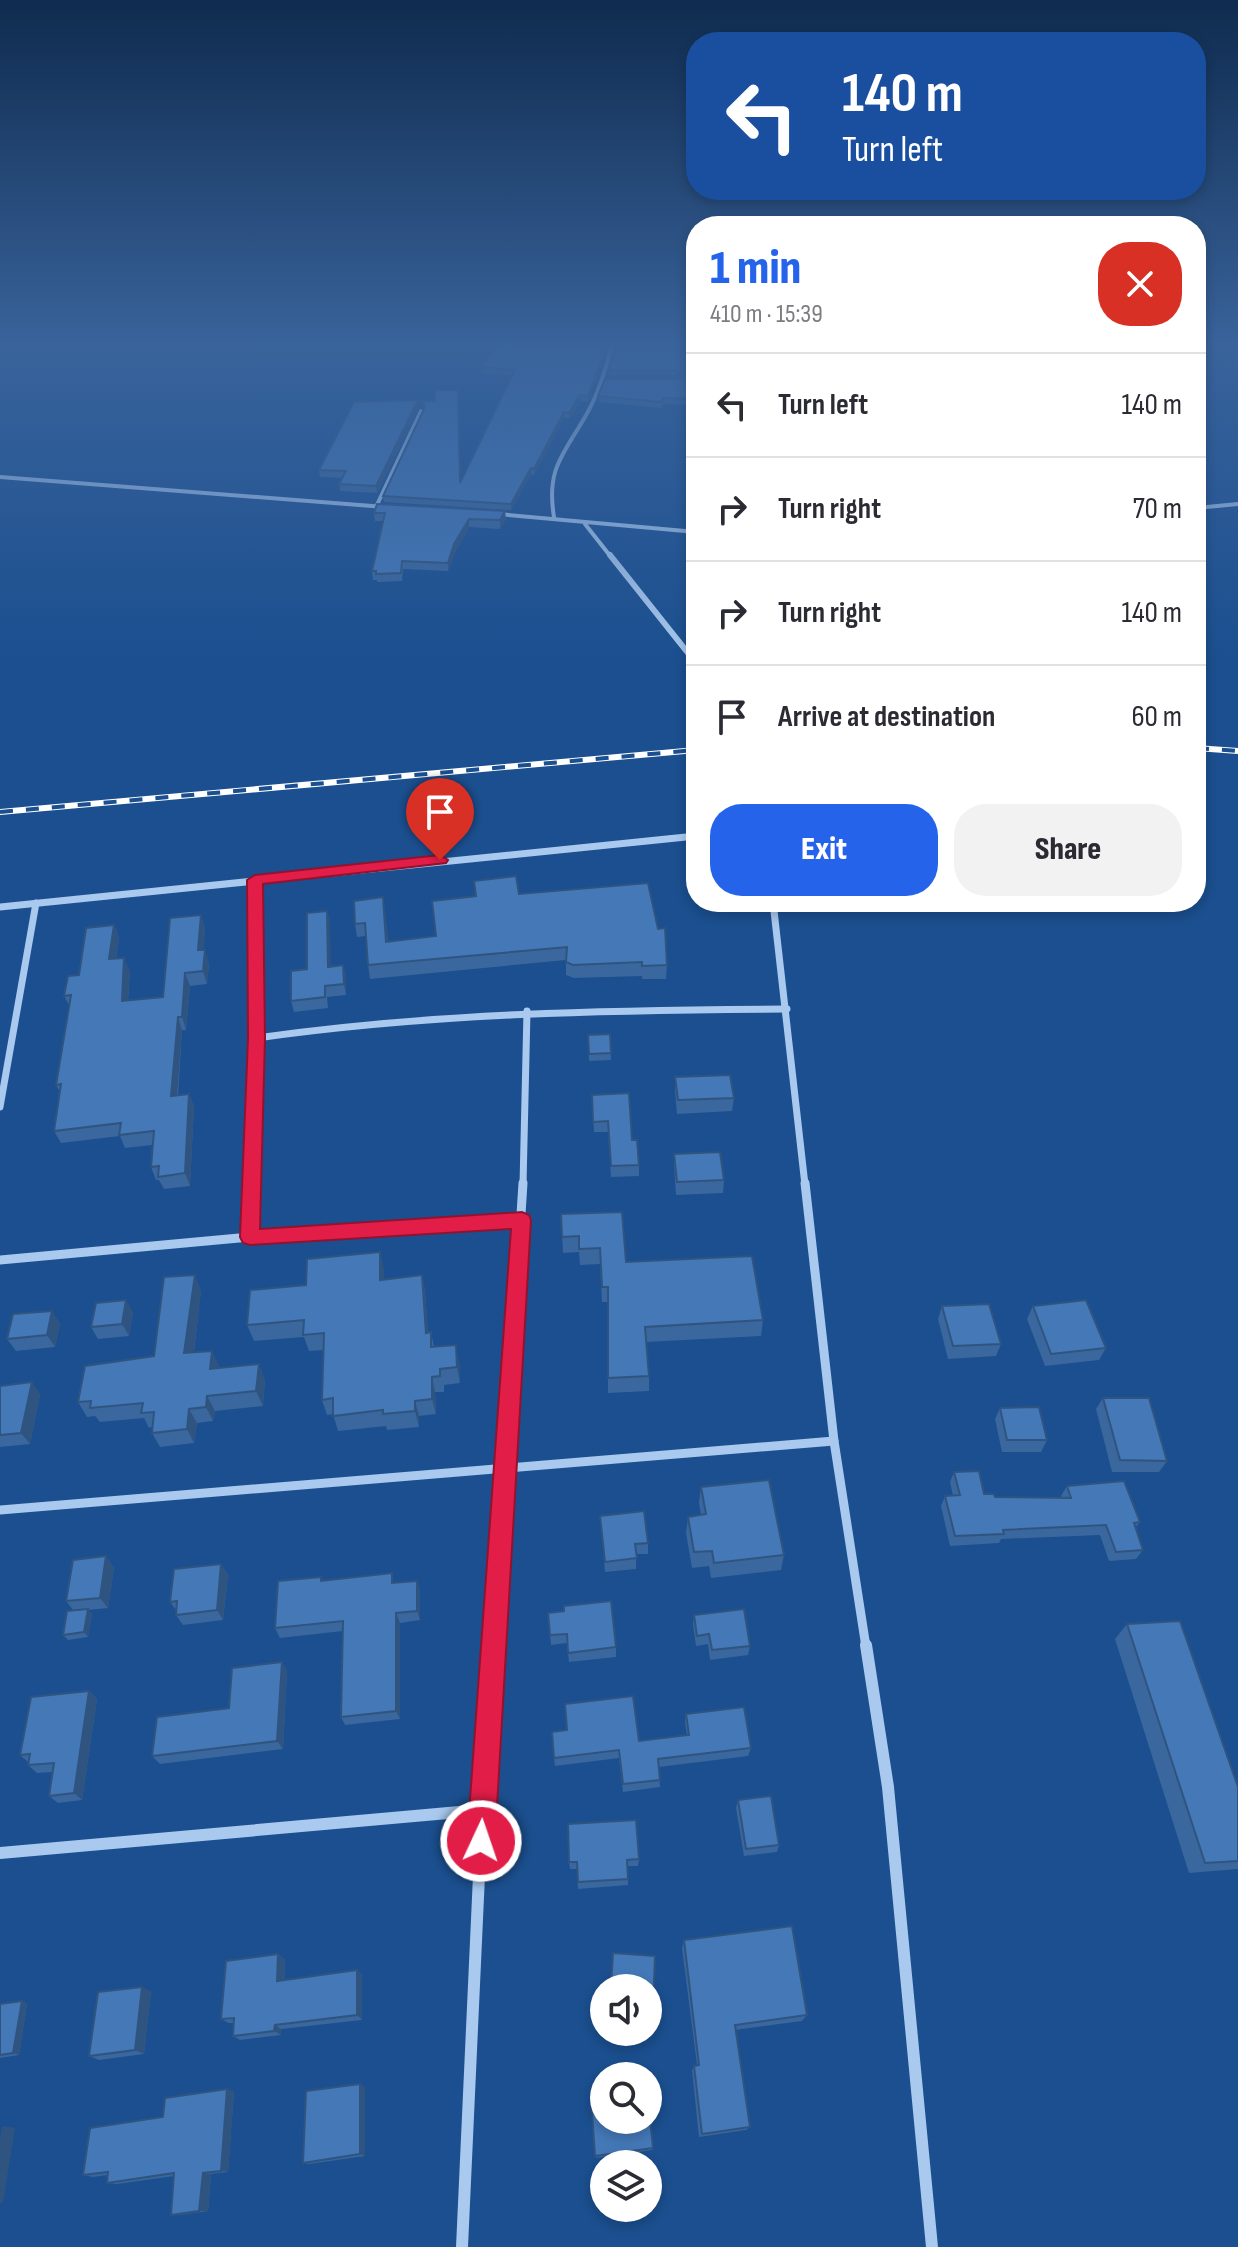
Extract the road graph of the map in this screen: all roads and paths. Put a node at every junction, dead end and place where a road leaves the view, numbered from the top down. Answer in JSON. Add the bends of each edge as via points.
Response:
{"nodes":[{"id":1,"x":402,"y":451,"type":"edge"},
{"id":2,"x":562,"y":451,"type":"edge"},
{"id":3,"x":0,"y":477,"type":"edge"},
{"id":4,"x":1238,"y":504,"type":"edge"},
{"id":5,"x":376,"y":507,"type":"junction"},
{"id":6,"x":1206,"y":507,"type":"edge"},
{"id":7,"x":391,"y":508,"type":"edge"},
{"id":8,"x":495,"y":514,"type":"edge"},
{"id":9,"x":554,"y":517,"type":"junction"},
{"id":10,"x":585,"y":524,"type":"junction"},
{"id":11,"x":686,"y":531,"type":"edge"},
{"id":12,"x":686,"y":650,"type":"edge"},
{"id":13,"x":686,"y":837,"type":"edge"},
{"id":14,"x":255,"y":880,"type":"junction"},
{"id":15,"x":36,"y":903,"type":"junction"},
{"id":16,"x":0,"y":907,"type":"edge"},
{"id":17,"x":774,"y":912,"type":"edge"},
{"id":18,"x":787,"y":1009,"type":"junction"},
{"id":19,"x":527,"y":1011,"type":"junction"},
{"id":20,"x":257,"y":1038,"type":"junction"},
{"id":21,"x":0,"y":1107,"type":"edge"},
{"id":22,"x":522,"y":1220,"type":"junction"},
{"id":23,"x":250,"y":1237,"type":"junction"},
{"id":24,"x":0,"y":1260,"type":"edge"},
{"id":25,"x":834,"y":1441,"type":"junction"},
{"id":26,"x":504,"y":1468,"type":"junction"},
{"id":27,"x":0,"y":1510,"type":"edge"},
{"id":28,"x":482,"y":1810,"type":"junction"},
{"id":29,"x":0,"y":1853,"type":"edge"},
{"id":30,"x":462,"y":2247,"type":"edge"},
{"id":31,"x":932,"y":2247,"type":"edge"}],
"edges":[{"from":1,"to":5,"type":"street"},
{"from":2,"to":9,"type":"street","via":[[551,498]]},
{"from":3,"to":5,"type":"street"},
{"from":4,"to":6,"type":"street"},
{"from":5,"to":7,"type":"street"},
{"from":8,"to":9,"type":"street"},
{"from":9,"to":10,"type":"street"},
{"from":10,"to":11,"type":"street"},
{"from":10,"to":12,"type":"street"},
{"from":13,"to":14,"type":"street"},
{"from":14,"to":15,"type":"street"},
{"from":14,"to":20,"type":"street"},
{"from":15,"to":16,"type":"street"},
{"from":15,"to":21,"type":"street"},
{"from":17,"to":18,"type":"street"},
{"from":18,"to":19,"type":"street"},
{"from":18,"to":25,"type":"street"},
{"from":19,"to":20,"type":"street","via":[[343,1023]]},
{"from":19,"to":22,"type":"street"},
{"from":20,"to":23,"type":"street"},
{"from":22,"to":23,"type":"street"},
{"from":22,"to":26,"type":"street"},
{"from":23,"to":24,"type":"street"},
{"from":25,"to":26,"type":"street"},
{"from":25,"to":31,"type":"street","via":[[888,1787]]},
{"from":26,"to":27,"type":"street"},
{"from":26,"to":28,"type":"street"},
{"from":28,"to":29,"type":"street"},
{"from":28,"to":30,"type":"street"}]}
